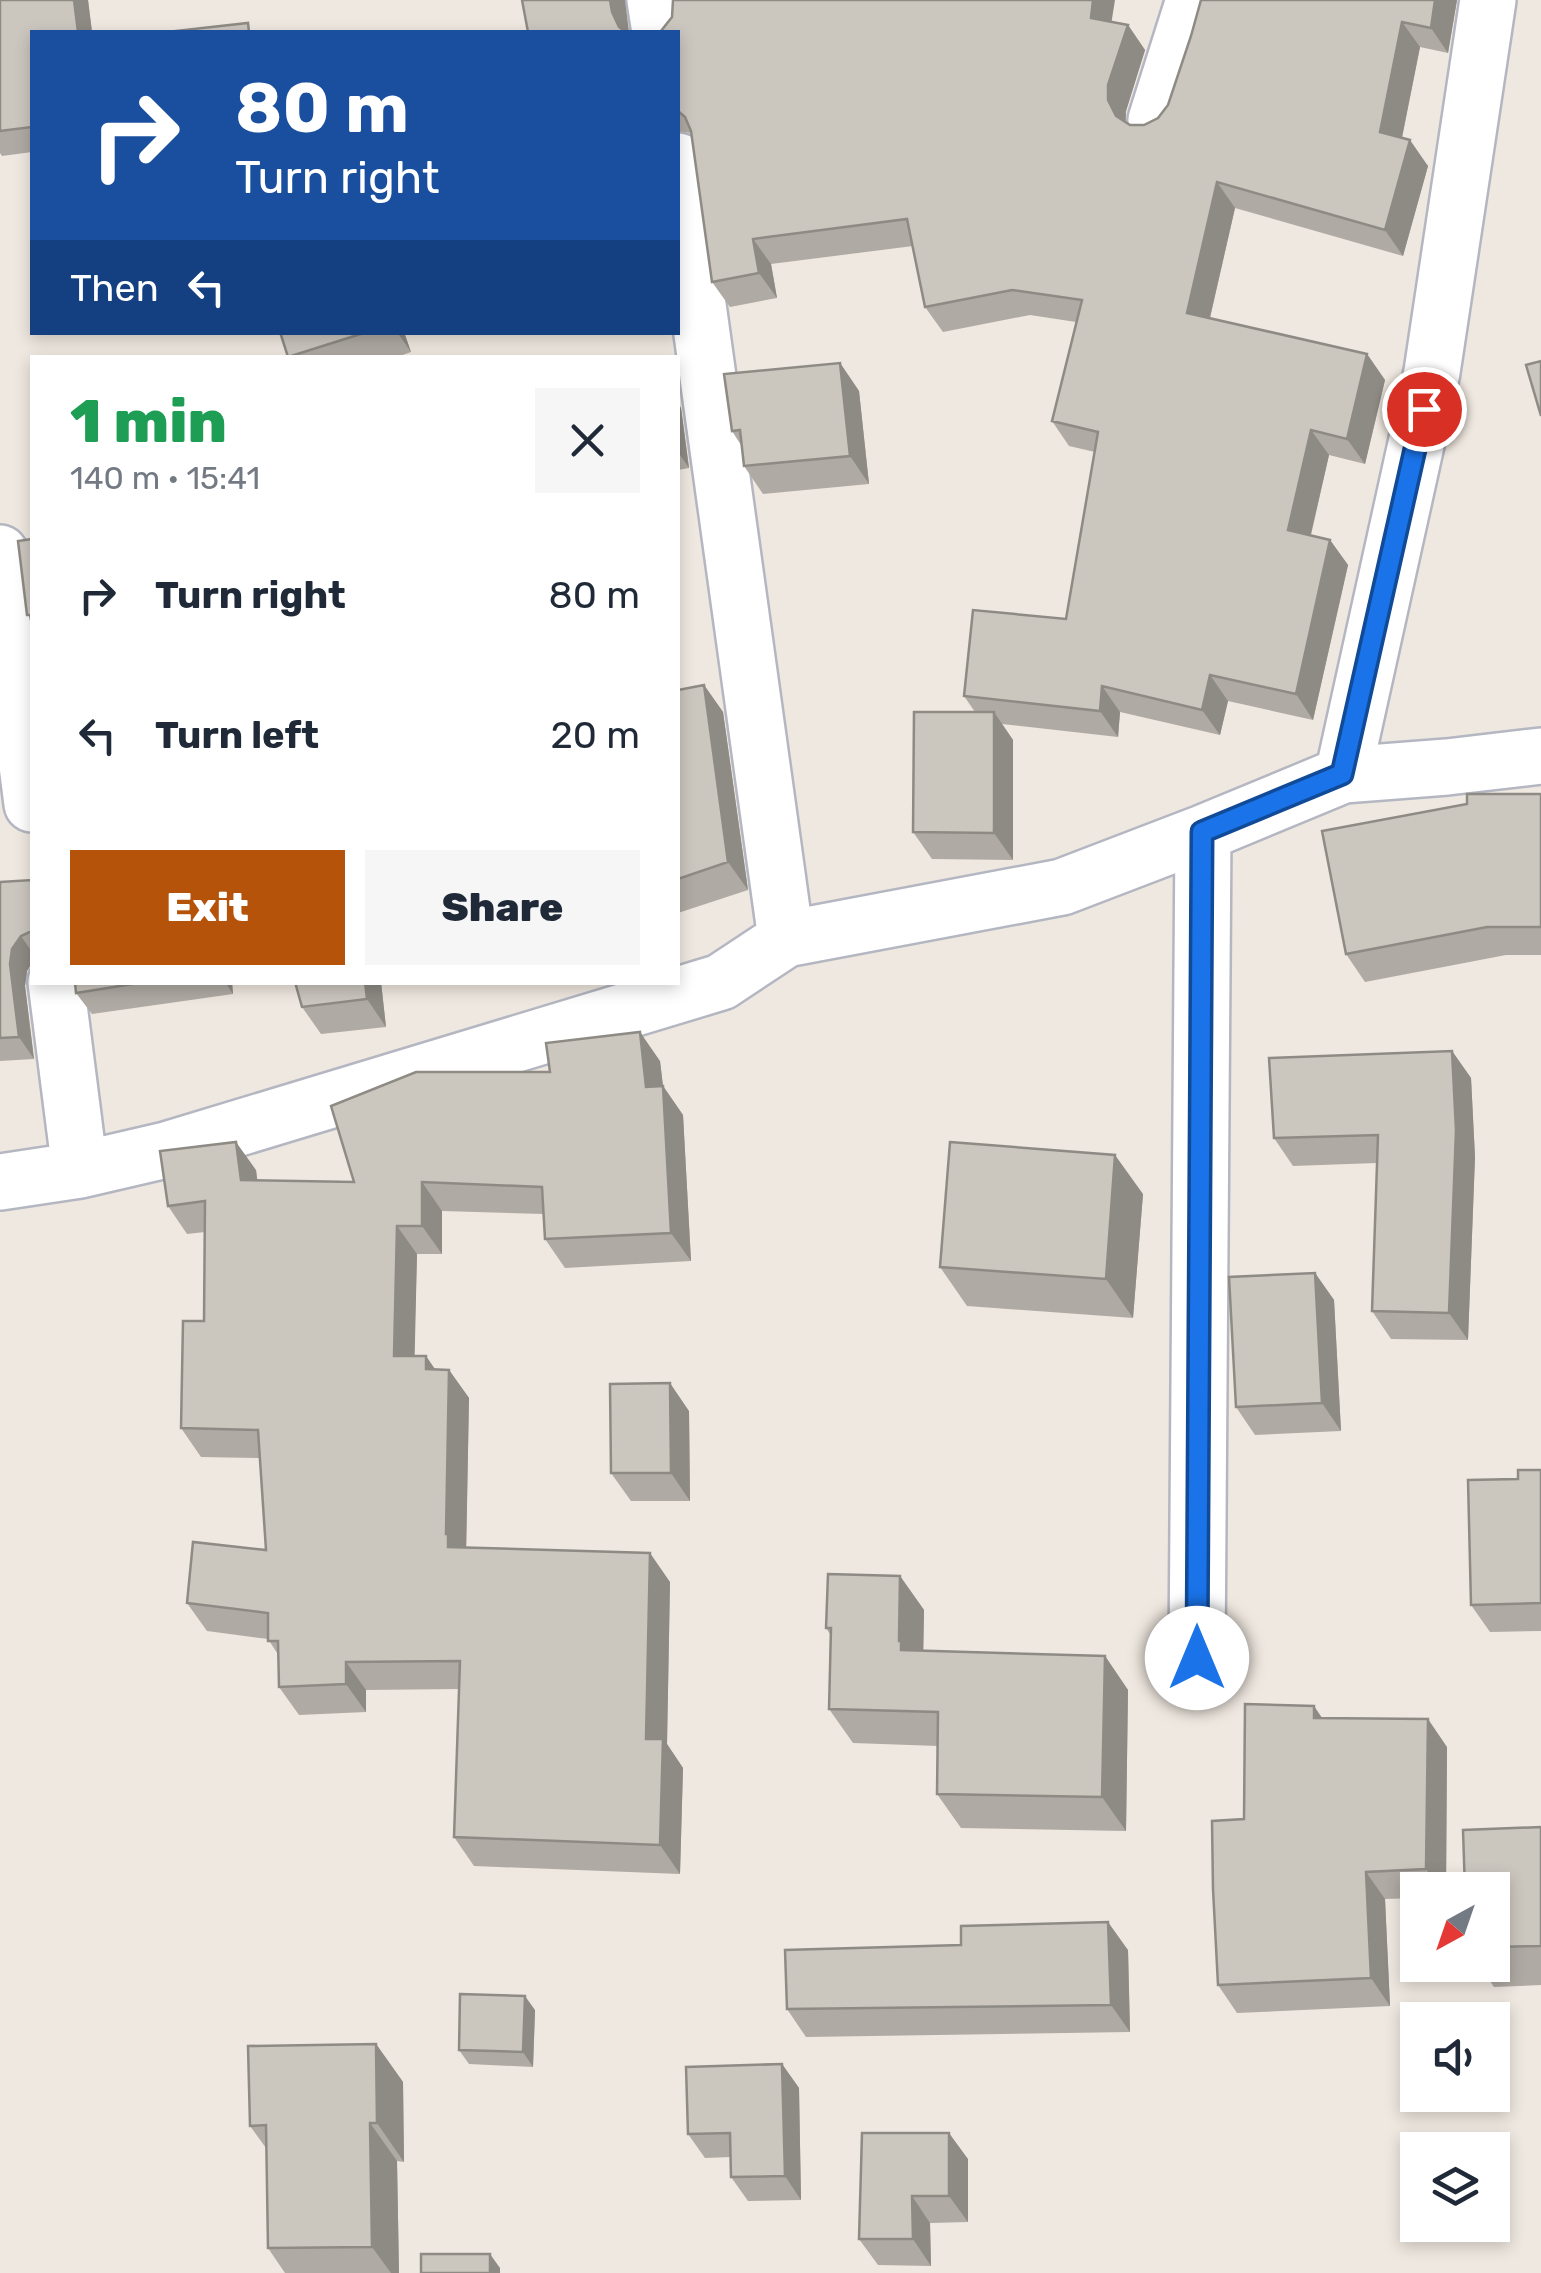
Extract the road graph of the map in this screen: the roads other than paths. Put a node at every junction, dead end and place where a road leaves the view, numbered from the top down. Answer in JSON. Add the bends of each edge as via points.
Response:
{"nodes":[{"id":1,"x":655,"y":0,"type":"edge"},
{"id":2,"x":1194,"y":0,"type":"edge"},
{"id":3,"x":1488,"y":0,"type":"edge"},
{"id":4,"x":660,"y":30,"type":"edge"},
{"id":5,"x":1156,"y":120,"type":"edge"},
{"id":6,"x":680,"y":175,"type":"edge"},
{"id":7,"x":0,"y":553,"type":"edge"},
{"id":8,"x":1541,"y":756,"type":"edge"},
{"id":9,"x":1342,"y":774,"type":"junction"},
{"id":10,"x":30,"y":788,"type":"edge"},
{"id":11,"x":1202,"y":832,"type":"junction"},
{"id":12,"x":786,"y":939,"type":"junction"},
{"id":13,"x":56,"y":985,"type":"edge"},
{"id":14,"x":80,"y":1170,"type":"junction"},
{"id":15,"x":0,"y":1182,"type":"edge"},
{"id":16,"x":1197,"y":1658,"type":"dead end"}],
"edges":[{"from":1,"to":4,"type":"street"},
{"from":2,"to":5,"type":"street"},
{"from":3,"to":9,"type":"street","via":[[1432,372]]},
{"from":6,"to":12,"type":"street"},
{"from":7,"to":10,"type":"street"},
{"from":8,"to":9,"type":"street"},
{"from":9,"to":11,"type":"street"},
{"from":11,"to":12,"type":"street","via":[[1062,887]]},
{"from":11,"to":16,"type":"street"},
{"from":12,"to":14,"type":"street","via":[[721,982],[166,1150]]},
{"from":13,"to":14,"type":"street"},
{"from":14,"to":15,"type":"street"}]}
